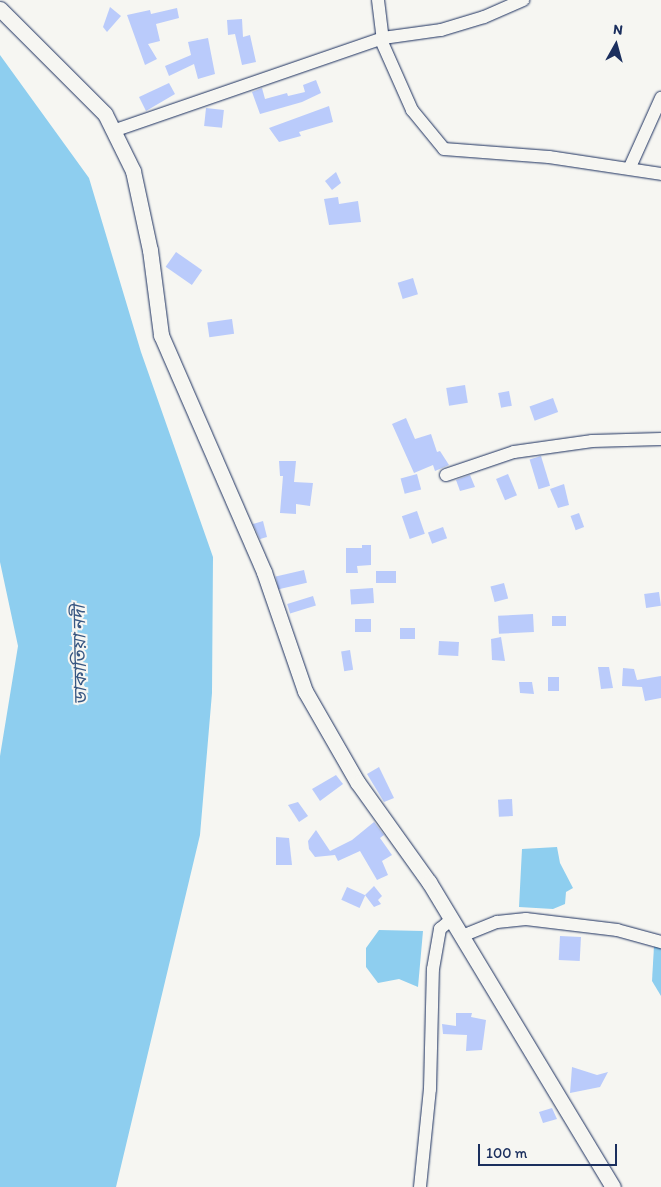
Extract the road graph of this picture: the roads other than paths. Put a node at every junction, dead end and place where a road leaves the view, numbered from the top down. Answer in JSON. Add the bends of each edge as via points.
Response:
{"nodes":[{"id":1,"x":378,"y":0,"type":"edge"},
{"id":2,"x":523,"y":0,"type":"edge"},
{"id":3,"x":0,"y":9,"type":"edge"},
{"id":4,"x":382,"y":39,"type":"junction"},
{"id":5,"x":661,"y":98,"type":"edge"},
{"id":6,"x":113,"y":130,"type":"junction"},
{"id":7,"x":630,"y":167,"type":"junction"},
{"id":8,"x":661,"y":174,"type":"edge"},
{"id":9,"x":661,"y":439,"type":"edge"},
{"id":10,"x":446,"y":475,"type":"dead end"},
{"id":11,"x":452,"y":919,"type":"junction"},
{"id":12,"x":462,"y":936,"type":"junction"},
{"id":13,"x":661,"y":942,"type":"edge"},
{"id":14,"x":420,"y":1187,"type":"edge"},
{"id":15,"x":613,"y":1187,"type":"edge"}],
"edges":[{"from":1,"to":4,"type":"street"},
{"from":2,"to":4,"type":"street","via":[[484,17],[441,30]]},
{"from":3,"to":6,"type":"main road","via":[[105,114]]},
{"from":4,"to":6,"type":"street"},
{"from":4,"to":7,"type":"street","via":[[412,110],[444,149]]},
{"from":5,"to":7,"type":"street"},
{"from":6,"to":11,"type":"main road","via":[[133,171],[150,250],[162,335],[264,572],[305,691],[358,783]]},
{"from":7,"to":8,"type":"street"},
{"from":9,"to":10,"type":"street","via":[[592,441],[514,452]]},
{"from":11,"to":12,"type":"main road"},
{"from":11,"to":14,"type":"street","via":[[440,929],[433,969],[430,1089]]},
{"from":12,"to":13,"type":"street","via":[[498,922],[526,919],[617,930]]},
{"from":12,"to":15,"type":"main road"}]}
